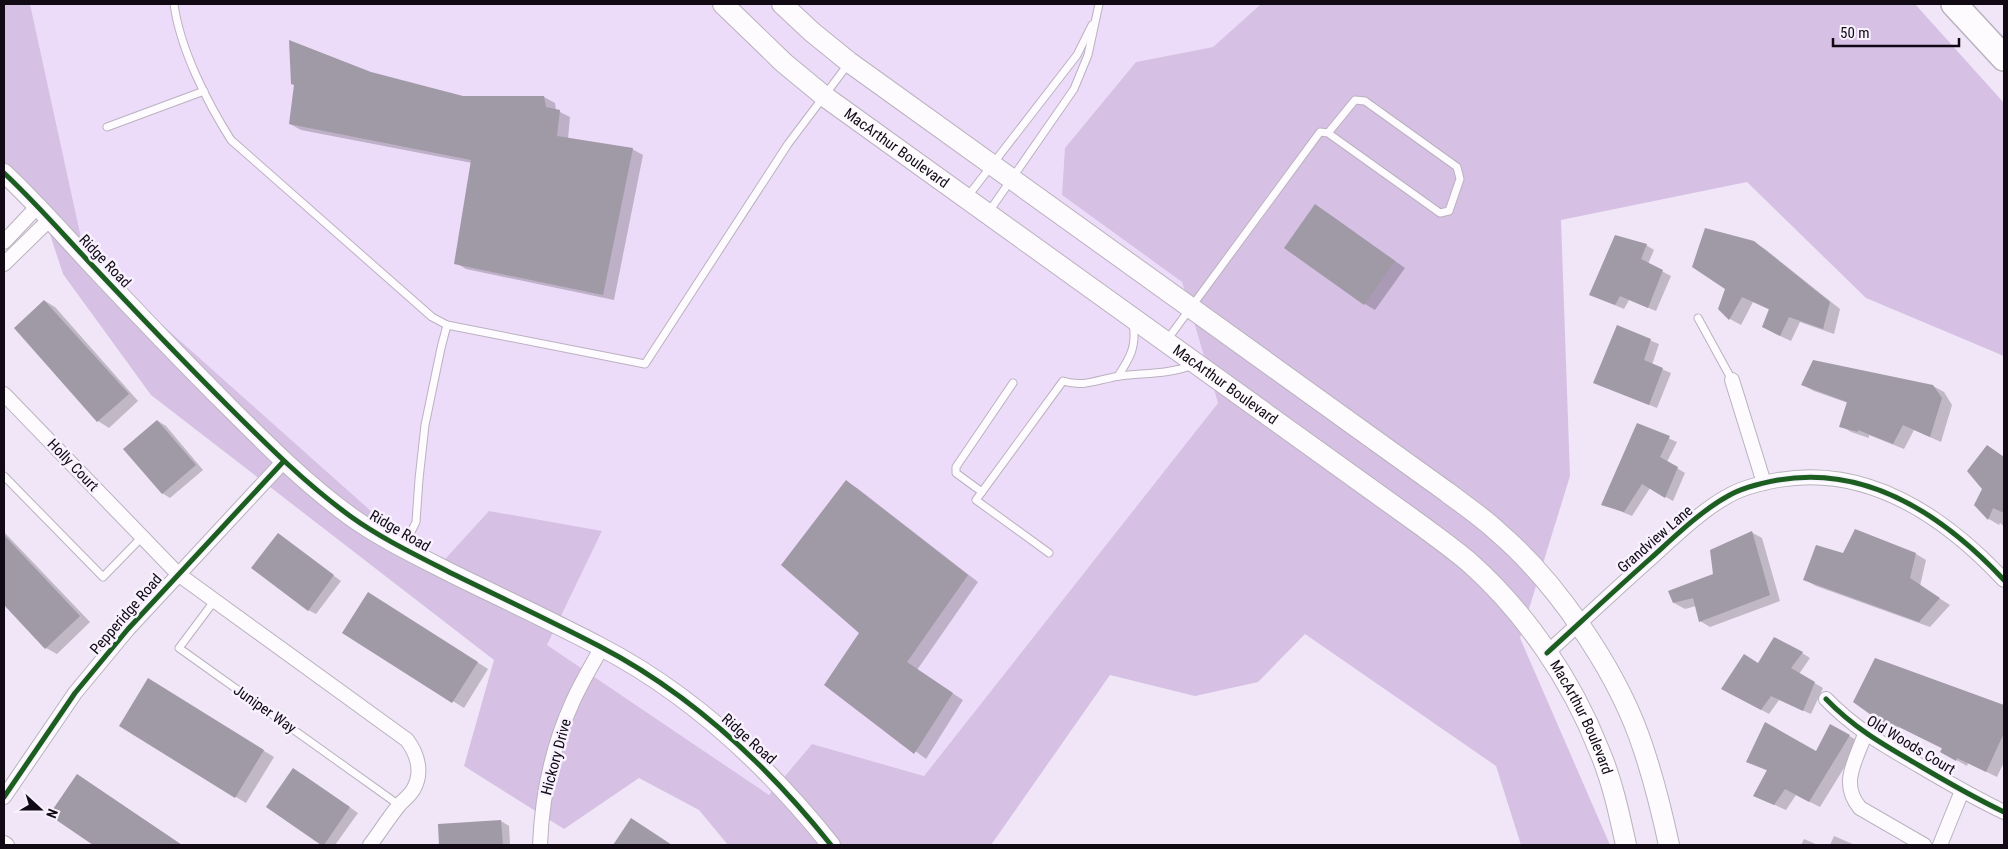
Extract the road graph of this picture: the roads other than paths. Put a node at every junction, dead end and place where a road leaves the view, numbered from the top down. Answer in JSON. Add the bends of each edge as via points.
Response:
{"nodes":[{"id":1,"x":174,"y":4,"type":"edge"},
{"id":2,"x":723,"y":4,"type":"edge"},
{"id":3,"x":782,"y":4,"type":"edge"},
{"id":4,"x":1099,"y":4,"type":"edge"},
{"id":5,"x":1954,"y":4,"type":"edge"},
{"id":6,"x":1098,"y":14,"type":"junction"},
{"id":7,"x":2004,"y":58,"type":"edge"},
{"id":8,"x":849,"y":62,"type":"junction"},
{"id":9,"x":204,"y":92,"type":"junction"},
{"id":10,"x":824,"y":96,"type":"junction"},
{"id":11,"x":106,"y":127,"type":"dead end"},
{"id":12,"x":1328,"y":133,"type":"junction"},
{"id":13,"x":992,"y":165,"type":"junction"},
{"id":14,"x":4,"y":174,"type":"edge"},
{"id":15,"x":1012,"y":179,"type":"junction"},
{"id":16,"x":966,"y":198,"type":"junction"},
{"id":17,"x":988,"y":213,"type":"junction"},
{"id":18,"x":43,"y":214,"type":"junction"},
{"id":19,"x":4,"y":242,"type":"edge"},
{"id":20,"x":4,"y":264,"type":"edge"},
{"id":21,"x":1190,"y":308,"type":"junction"},
{"id":22,"x":1131,"y":317,"type":"junction"},
{"id":23,"x":1698,"y":318,"type":"dead end"},
{"id":24,"x":447,"y":325,"type":"junction"},
{"id":25,"x":1166,"y":342,"type":"junction"},
{"id":26,"x":1196,"y":363,"type":"junction"},
{"id":27,"x":1118,"y":376,"type":"junction"},
{"id":28,"x":1732,"y":380,"type":"joint"},
{"id":29,"x":1013,"y":383,"type":"dead end"},
{"id":30,"x":4,"y":394,"type":"edge"},
{"id":31,"x":283,"y":462,"type":"junction"},
{"id":32,"x":4,"y":476,"type":"edge"},
{"id":33,"x":1764,"y":483,"type":"junction"},
{"id":34,"x":982,"y":492,"type":"junction"},
{"id":35,"x":141,"y":538,"type":"junction"},
{"id":36,"x":403,"y":548,"type":"junction"},
{"id":37,"x":1049,"y":553,"type":"dead end"},
{"id":38,"x":178,"y":574,"type":"junction"},
{"id":39,"x":2004,"y":580,"type":"edge"},
{"id":40,"x":215,"y":600,"type":"junction"},
{"id":41,"x":1579,"y":624,"type":"junction"},
{"id":42,"x":602,"y":647,"type":"junction"},
{"id":43,"x":1547,"y":653,"type":"junction"},
{"id":44,"x":1826,"y":698,"type":"dead end"},
{"id":45,"x":1866,"y":734,"type":"junction"},
{"id":46,"x":1962,"y":791,"type":"junction"},
{"id":47,"x":4,"y":797,"type":"edge"},
{"id":48,"x":400,"y":805,"type":"junction"},
{"id":49,"x":2004,"y":812,"type":"edge"},
{"id":50,"x":4,"y":843,"type":"edge"},
{"id":51,"x":7,"y":845,"type":"edge"},
{"id":52,"x":370,"y":845,"type":"edge"},
{"id":53,"x":540,"y":845,"type":"edge"},
{"id":54,"x":831,"y":845,"type":"edge"},
{"id":55,"x":1626,"y":845,"type":"edge"},
{"id":56,"x":1669,"y":845,"type":"edge"},
{"id":57,"x":1924,"y":845,"type":"edge"},
{"id":58,"x":1940,"y":845,"type":"edge"}],
"edges":[{"from":1,"to":9,"type":"lane","via":[[192,66]]},
{"from":2,"to":10,"type":"main road","name":"MacArthur Boulevard","via":[[784,64]]},
{"from":3,"to":8,"type":"main road"},
{"from":4,"to":6,"type":"lane"},
{"from":5,"to":7,"type":"highway"},
{"from":6,"to":13,"type":"lane","via":[[1077,55]]},
{"from":6,"to":15,"type":"lane","via":[[1088,55],[1074,89]]},
{"from":8,"to":10,"type":"lane"},
{"from":8,"to":13,"type":"main road"},
{"from":9,"to":11,"type":"lane"},
{"from":9,"to":24,"type":"lane","via":[[231,140],[401,292],[432,318]]},
{"from":10,"to":16,"type":"main road","name":"MacArthur Boulevard"},
{"from":10,"to":24,"type":"lane","via":[[788,144],[645,364]]},
{"from":12,"to":12,"type":"lane","via":[[1355,100],[1365,101],[1457,167],[1460,179],[1449,210],[1440,212]]},
{"from":12,"to":21,"type":"lane","via":[[1320,132]]},
{"from":13,"to":15,"type":"main road"},
{"from":13,"to":16,"type":"lane"},
{"from":14,"to":18,"type":"street","name":"Ridge Road"},
{"from":15,"to":17,"type":"lane"},
{"from":15,"to":21,"type":"main road"},
{"from":16,"to":17,"type":"main road","name":"MacArthur Boulevard"},
{"from":17,"to":22,"type":"main road","name":"MacArthur Boulevard"},
{"from":18,"to":19,"type":"street"},
{"from":18,"to":20,"type":"street"},
{"from":18,"to":31,"type":"street","name":"Ridge Road"},
{"from":21,"to":25,"type":"lane"},
{"from":21,"to":41,"type":"main road","via":[[1498,532],[1543,578]]},
{"from":22,"to":25,"type":"main road","name":"MacArthur Boulevard"},
{"from":22,"to":27,"type":"lane","via":[[1135,334],[1131,357]]},
{"from":23,"to":28,"type":"lane"},
{"from":24,"to":36,"type":"lane","via":[[425,425],[416,522]]},
{"from":25,"to":26,"type":"main road","name":"MacArthur Boulevard"},
{"from":26,"to":27,"type":"lane","via":[[1167,372]]},
{"from":26,"to":43,"type":"main road","name":"MacArthur Boulevard","via":[[1470,563],[1513,607]]},
{"from":27,"to":34,"type":"lane","via":[[1098,382],[1072,384],[1063,381]]},
{"from":28,"to":33,"type":"street"},
{"from":29,"to":34,"type":"lane","via":[[956,467],[956,473]]},
{"from":30,"to":35,"type":"street","name":"Holly Court"},
{"from":31,"to":36,"type":"street","name":"Ridge Road","via":[[352,518]]},
{"from":31,"to":38,"type":"street","name":"Pepperidge Road"},
{"from":32,"to":35,"type":"lane","via":[[103,577]]},
{"from":33,"to":39,"type":"street","name":"Grandview Lane","via":[[1820,477],[1848,480],[1898,496],[1955,534]]},
{"from":33,"to":41,"type":"street","name":"Grandview Lane","via":[[1728,495],[1684,528]]},
{"from":34,"to":37,"type":"lane","via":[[976,500]]},
{"from":35,"to":38,"type":"street","name":"Holly Court"},
{"from":36,"to":42,"type":"street","name":"Ridge Road"},
{"from":38,"to":40,"type":"street"},
{"from":38,"to":47,"type":"street","name":"Pepperidge Road","via":[[75,693]]},
{"from":40,"to":48,"type":"street","via":[[407,740],[415,751],[418,776],[413,790]]},
{"from":40,"to":48,"type":"lane","name":"Juniper Way","via":[[180,648]]},
{"from":41,"to":43,"type":"street","name":"Grandview Lane"},
{"from":41,"to":56,"type":"main road","via":[[1611,677],[1638,734],[1658,796]]},
{"from":42,"to":53,"type":"street","name":"Hickory Drive","via":[[573,700],[557,739],[547,779]]},
{"from":42,"to":54,"type":"street","name":"Ridge Road","via":[[693,706],[732,739],[770,774]]},
{"from":43,"to":55,"type":"main road","name":"MacArthur Boulevard","via":[[1599,750],[1618,807]]},
{"from":44,"to":45,"type":"street","name":"Old Woods Court"},
{"from":45,"to":46,"type":"street","name":"Old Woods Court"},
{"from":45,"to":57,"type":"street","via":[[1849,778],[1853,799],[1860,808]]},
{"from":46,"to":49,"type":"street","name":"Old Woods Court"},
{"from":46,"to":58,"type":"street"},
{"from":48,"to":52,"type":"street"},
{"from":50,"to":51,"type":"street"}]}
